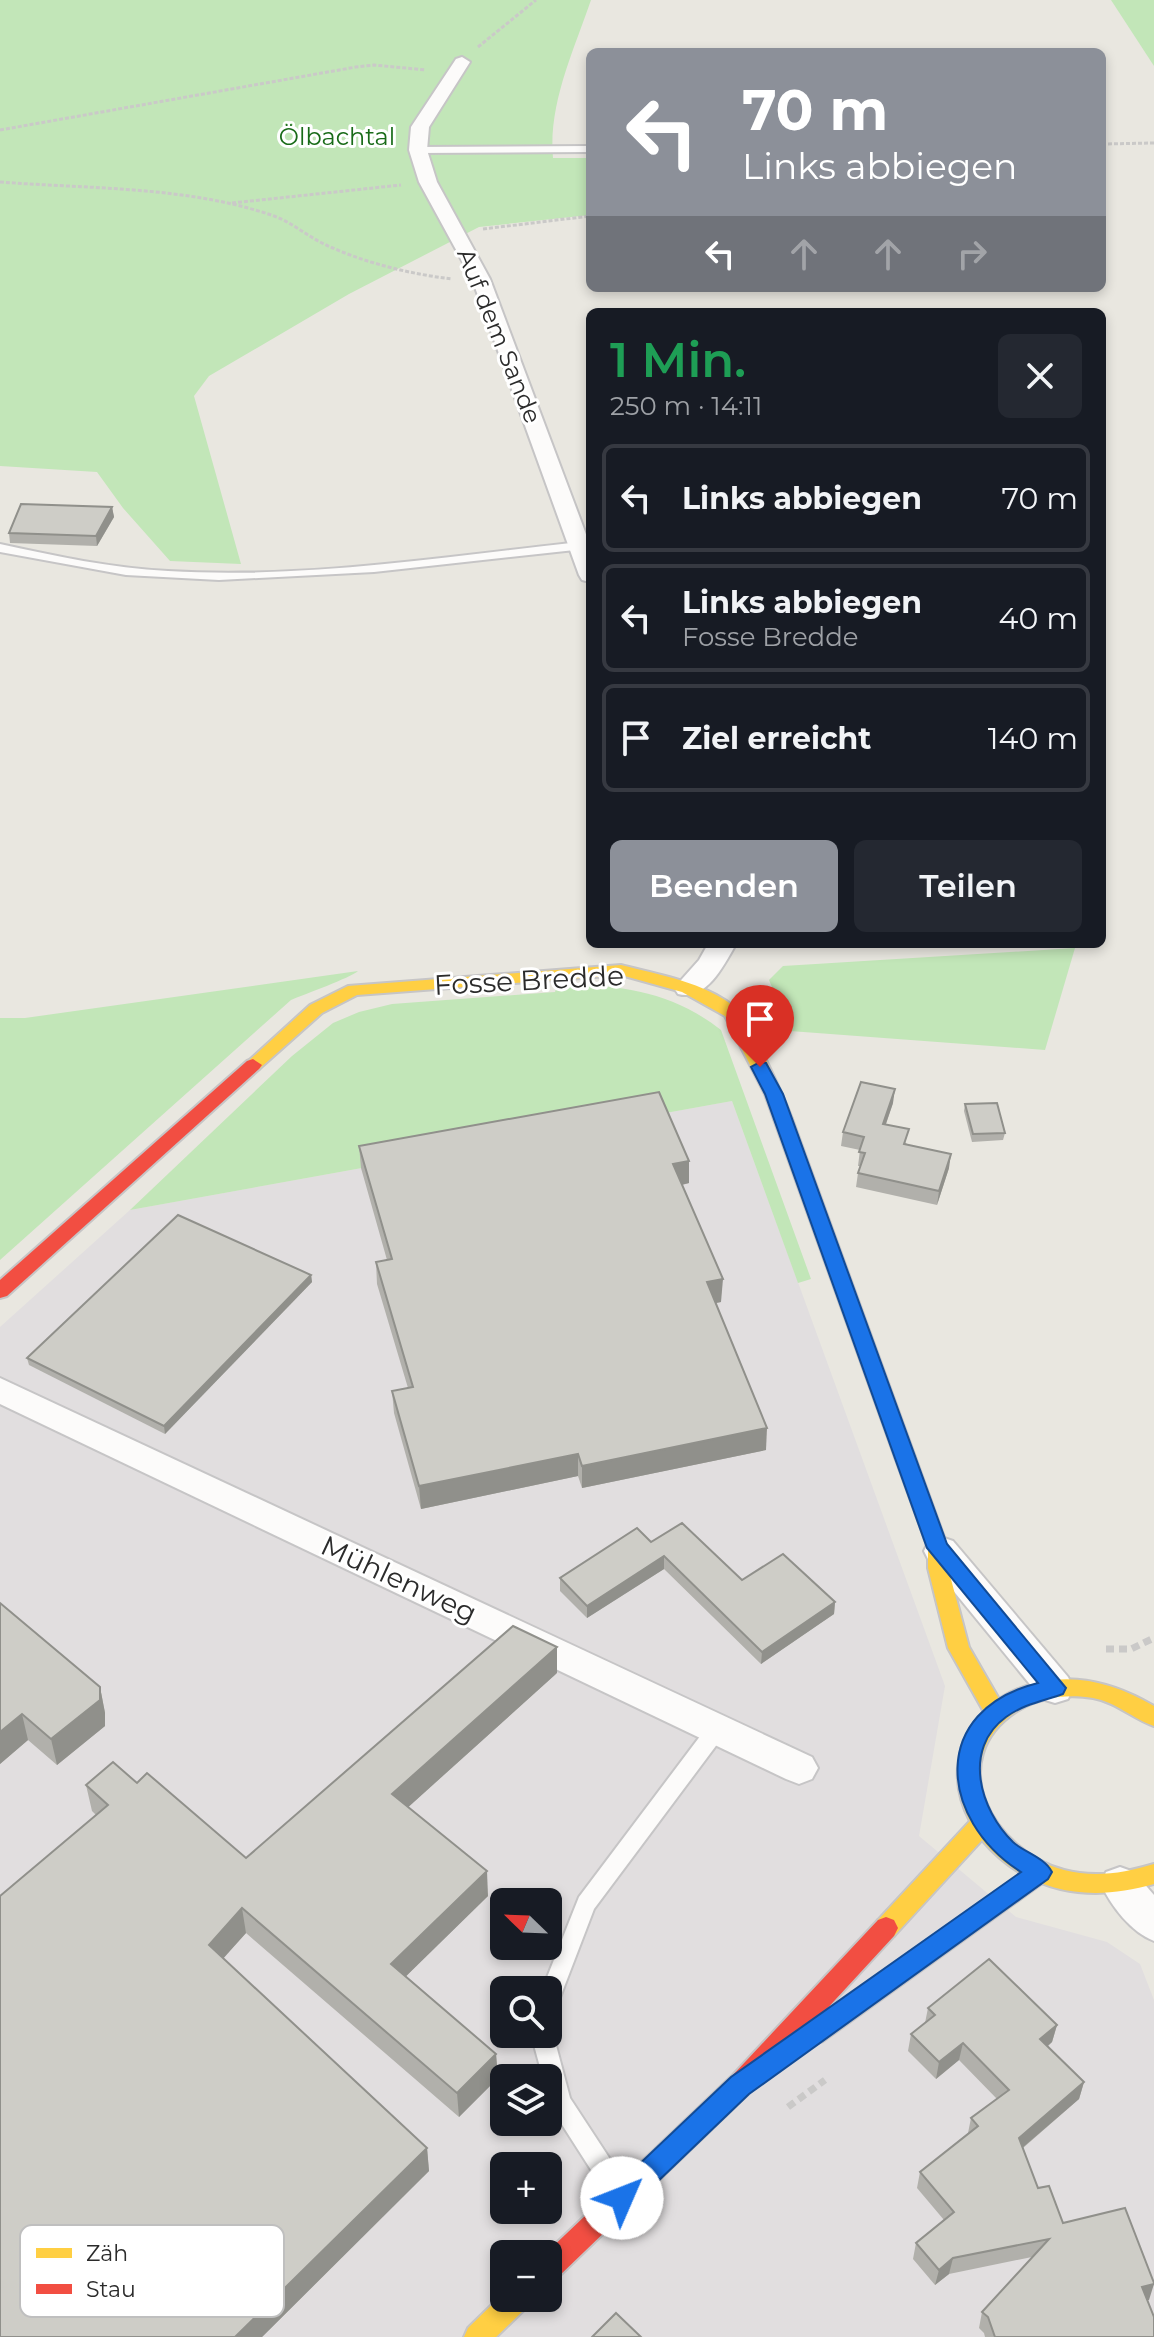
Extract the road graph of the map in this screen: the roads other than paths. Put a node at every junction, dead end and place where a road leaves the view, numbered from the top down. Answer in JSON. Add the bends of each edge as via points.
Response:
{"nodes":[{"id":1,"x":458,"y":68,"type":"road end"},
{"id":2,"x":586,"y":149,"type":"edge"},
{"id":3,"x":418,"y":150,"type":"junction"},
{"id":4,"x":580,"y":546,"type":"junction"},
{"id":5,"x":0,"y":548,"type":"edge"},
{"id":6,"x":586,"y":563,"type":"edge"},
{"id":7,"x":720,"y":948,"type":"edge"},
{"id":8,"x":688,"y":988,"type":"junction"},
{"id":9,"x":0,"y":1291,"type":"edge"},
{"id":10,"x":0,"y":1390,"type":"edge"},
{"id":11,"x":938,"y":1548,"type":"junction"},
{"id":12,"x":1055,"y":1688,"type":"junction"},
{"id":13,"x":995,"y":1712,"type":"junction"},
{"id":14,"x":1154,"y":1717,"type":"edge"},
{"id":15,"x":717,"y":1729,"type":"junction"},
{"id":16,"x":799,"y":1768,"type":"dead end"},
{"id":17,"x":983,"y":1823,"type":"junction"},
{"id":18,"x":1040,"y":1872,"type":"junction"},
{"id":19,"x":1137,"y":1879,"type":"edge"},
{"id":20,"x":1154,"y":1923,"type":"edge"},
{"id":21,"x":558,"y":1976,"type":"edge"},
{"id":22,"x":546,"y":2048,"type":"edge"},
{"id":23,"x":740,"y":2085,"type":"junction"},
{"id":24,"x":622,"y":2198,"type":"junction"},
{"id":25,"x":562,"y":2256,"type":"edge"},
{"id":26,"x":503,"y":2312,"type":"edge"},
{"id":27,"x":477,"y":2337,"type":"edge"}],
"edges":[{"from":1,"to":3,"type":"street","via":[[420,127]]},
{"from":2,"to":3,"type":"lane"},
{"from":3,"to":4,"type":"street","name":"Auf dem Sande","via":[[428,182],[481,279]]},
{"from":4,"to":5,"type":"lane","via":[[244,577],[90,567]]},
{"from":4,"to":6,"type":"street","name":"Auf dem Sande"},
{"from":7,"to":8,"type":"street"},
{"from":8,"to":9,"type":"street","name":"Fosse Bredde","via":[[621,970],[354,990],[316,1009]]},
{"from":8,"to":11,"type":"street","name":"Fosse Bredde","via":[[732,1013],[774,1094]]},
{"from":10,"to":15,"type":"street","name":"Mühlenweg"},
{"from":11,"to":12,"type":"street","name":"Fosse Bredde"},
{"from":11,"to":13,"type":"street","name":"Fosse Bredde","via":[[938,1568],[959,1648]]},
{"from":12,"to":13,"type":"street","via":[[1022,1696]]},
{"from":12,"to":14,"type":"street","via":[[1134,1696]]},
{"from":13,"to":17,"type":"street","via":[[977,1735],[968,1763],[970,1793]]},
{"from":15,"to":16,"type":"street","name":"Mühlenweg"},
{"from":15,"to":21,"type":"lane","via":[[586,1904]]},
{"from":17,"to":18,"type":"street","via":[[1006,1851]]},
{"from":17,"to":23,"type":"street"},
{"from":18,"to":19,"type":"street","via":[[1079,1884]]},
{"from":18,"to":23,"type":"street"},
{"from":19,"to":20,"type":"street"},
{"from":22,"to":24,"type":"lane","via":[[560,2102]]},
{"from":23,"to":24,"type":"street"},
{"from":24,"to":25,"type":"street"},
{"from":26,"to":27,"type":"street"}]}
